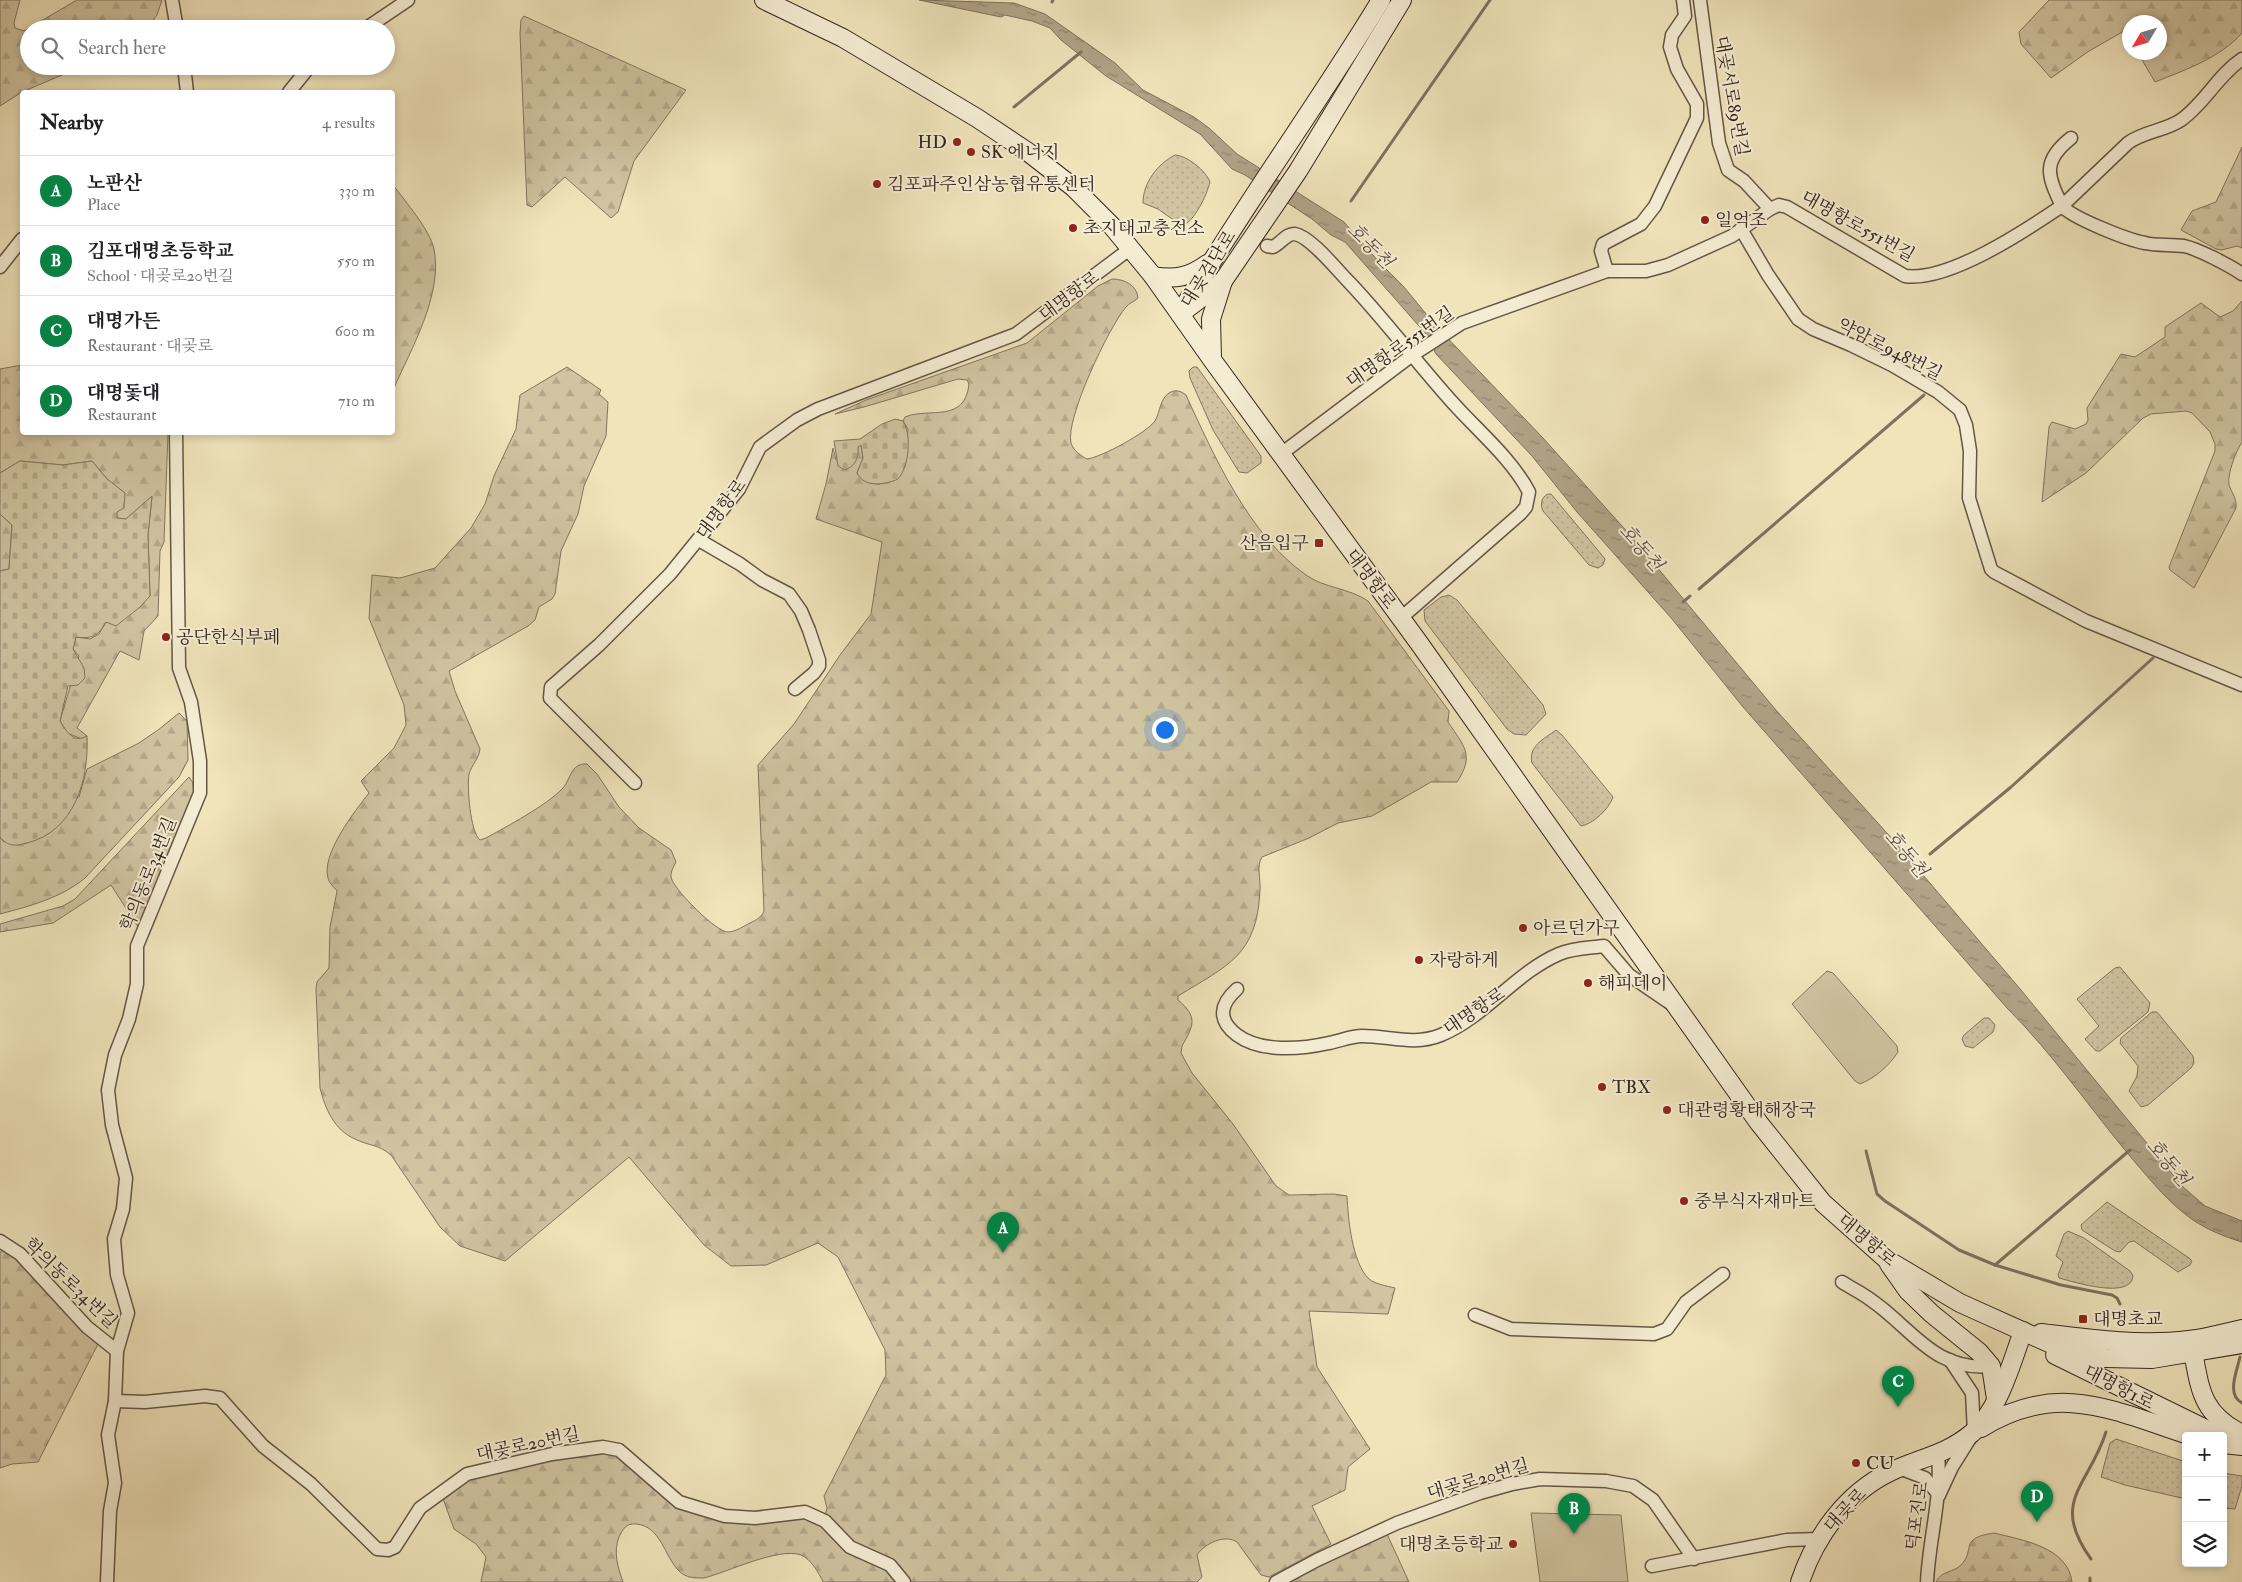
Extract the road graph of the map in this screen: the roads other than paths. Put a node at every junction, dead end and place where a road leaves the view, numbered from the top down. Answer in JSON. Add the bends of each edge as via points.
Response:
{"nodes":[{"id":1,"x":172,"y":0,"type":"edge"},
{"id":2,"x":408,"y":0,"type":"edge"},
{"id":3,"x":764,"y":0,"type":"edge"},
{"id":4,"x":1381,"y":0,"type":"edge"},
{"id":5,"x":1402,"y":0,"type":"edge"},
{"id":6,"x":1683,"y":0,"type":"edge"},
{"id":7,"x":1700,"y":0,"type":"edge"},
{"id":8,"x":175,"y":20,"type":"edge"},
{"id":9,"x":378,"y":20,"type":"edge"},
{"id":10,"x":2242,"y":59,"type":"edge"},
{"id":11,"x":185,"y":75,"type":"edge"},
{"id":12,"x":303,"y":75,"type":"edge"},
{"id":13,"x":187,"y":90,"type":"edge"},
{"id":14,"x":292,"y":90,"type":"edge"},
{"id":15,"x":2071,"y":138,"type":"dead end"},
{"id":16,"x":2062,"y":206,"type":"junction"},
{"id":17,"x":1770,"y":209,"type":"junction"},
{"id":18,"x":1741,"y":229,"type":"junction"},
{"id":19,"x":20,"y":242,"type":"edge"},
{"id":20,"x":1268,"y":246,"type":"dead end"},
{"id":21,"x":1131,"y":248,"type":"junction"},
{"id":22,"x":1210,"y":263,"type":"junction"},
{"id":23,"x":0,"y":267,"type":"edge"},
{"id":24,"x":1607,"y":271,"type":"junction"},
{"id":25,"x":2242,"y":274,"type":"edge"},
{"id":26,"x":1153,"y":276,"type":"junction"},
{"id":27,"x":1223,"y":281,"type":"junction"},
{"id":28,"x":1180,"y":314,"type":"junction"},
{"id":29,"x":1414,"y":355,"type":"junction"},
{"id":30,"x":1213,"y":361,"type":"junction"},
{"id":31,"x":176,"y":435,"type":"edge"},
{"id":32,"x":1281,"y":454,"type":"junction"},
{"id":33,"x":698,"y":540,"type":"junction"},
{"id":34,"x":1400,"y":618,"type":"junction"},
{"id":35,"x":2242,"y":684,"type":"edge"},
{"id":36,"x":795,"y":689,"type":"dead end"},
{"id":37,"x":635,"y":783,"type":"dead end"},
{"id":38,"x":1238,"y":989,"type":"dead end"},
{"id":39,"x":1678,"y":1008,"type":"junction"},
{"id":40,"x":0,"y":1241,"type":"edge"},
{"id":41,"x":1886,"y":1259,"type":"junction"},
{"id":42,"x":1723,"y":1274,"type":"dead end"},
{"id":43,"x":1842,"y":1282,"type":"dead end"},
{"id":44,"x":1475,"y":1315,"type":"dead end"},
{"id":45,"x":2242,"y":1329,"type":"edge"},
{"id":46,"x":2023,"y":1331,"type":"junction"},
{"id":47,"x":2242,"y":1344,"type":"edge"},
{"id":48,"x":2192,"y":1346,"type":"junction"},
{"id":49,"x":117,"y":1351,"type":"junction"},
{"id":50,"x":1950,"y":1360,"type":"junction"},
{"id":51,"x":1991,"y":1366,"type":"junction"},
{"id":52,"x":1996,"y":1400,"type":"junction"},
{"id":53,"x":115,"y":1401,"type":"junction"},
{"id":54,"x":1974,"y":1432,"type":"junction"},
{"id":55,"x":2212,"y":1432,"type":"edge"},
{"id":56,"x":2182,"y":1433,"type":"edge"},
{"id":57,"x":2242,"y":1434,"type":"edge"},
{"id":58,"x":2227,"y":1439,"type":"edge"},
{"id":59,"x":2227,"y":1444,"type":"edge"},
{"id":60,"x":2242,"y":1445,"type":"edge"},
{"id":61,"x":1938,"y":1455,"type":"junction"},
{"id":62,"x":1899,"y":1468,"type":"junction"},
{"id":63,"x":1939,"y":1495,"type":"junction"},
{"id":64,"x":1818,"y":1539,"type":"junction"},
{"id":65,"x":1694,"y":1559,"type":"junction"},
{"id":66,"x":1652,"y":1566,"type":"dead end"},
{"id":67,"x":107,"y":1582,"type":"edge"},
{"id":68,"x":904,"y":1582,"type":"edge"},
{"id":69,"x":1276,"y":1582,"type":"edge"},
{"id":70,"x":1800,"y":1582,"type":"edge"},
{"id":71,"x":1927,"y":1582,"type":"edge"}],
"edges":[{"from":1,"to":8,"type":"street"},
{"from":2,"to":9,"type":"street"},
{"from":3,"to":21,"type":"main road","name":"대명항로","via":[[844,38],[1028,152],[1073,187]]},
{"from":4,"to":22,"type":"main road","name":"대곶검단로"},
{"from":5,"to":27,"type":"main road","name":"대곶검단로","via":[[1298,171]]},
{"from":6,"to":24,"type":"street","via":[[1685,16],[1672,35],[1670,47],[1697,104],[1697,118],[1656,206],[1641,224],[1603,244],[1601,251]]},
{"from":7,"to":17,"type":"street","name":"대곶서로89번길","via":[[1722,152],[1728,170],[1744,181]]},
{"from":10,"to":16,"type":"street","name":"대명항로551번길","via":[[2187,115],[2128,143]]},
{"from":11,"to":13,"type":"street"},
{"from":12,"to":14,"type":"street"},
{"from":15,"to":16,"type":"street","via":[[2057,150],[2051,161],[2052,177]]},
{"from":16,"to":17,"type":"street","name":"대명항로551번길","via":[[1963,263],[1912,277],[1787,207],[1779,205]]},
{"from":16,"to":25,"type":"street","via":[[2074,216],[2134,240],[2190,248]]},
{"from":17,"to":18,"type":"street","name":"대명항로551번길"},
{"from":18,"to":24,"type":"street","name":"대명항로551번길","via":[[1668,265],[1646,271]]},
{"from":18,"to":35,"type":"street","name":"약암로948번길","via":[[1798,319],[1812,329],[1892,366],[1938,392],[1960,410],[1970,450],[1969,498],[1994,572],[2086,621]]},
{"from":19,"to":23,"type":"street"},
{"from":20,"to":29,"type":"street","via":[[1274,247],[1294,234],[1302,237],[1353,287]]},
{"from":21,"to":26,"type":"main road","name":"대명항로"},
{"from":21,"to":33,"type":"street","name":"대명항로","via":[[1016,334],[818,409],[785,428],[760,447],[739,489]]},
{"from":22,"to":26,"type":"main road","via":[[1180,278]]},
{"from":22,"to":28,"type":"main road","name":"대곶검단로"},
{"from":24,"to":29,"type":"street","name":"대명항로551번길","via":[[1487,312]]},
{"from":26,"to":28,"type":"main road","name":"대명항로"},
{"from":27,"to":28,"type":"main road","name":"대곶검단로"},
{"from":27,"to":30,"type":"main road","via":[[1211,319]]},
{"from":28,"to":30,"type":"main road","name":"대명항로"},
{"from":29,"to":32,"type":"street","name":"대명항로551번길"},
{"from":29,"to":34,"type":"street","name":"대명항로","via":[[1514,470],[1529,492],[1529,500],[1520,514]]},
{"from":30,"to":32,"type":"main road","name":"대명항로"},
{"from":31,"to":49,"type":"street","name":"학의동로34번길","via":[[179,668],[191,702],[200,761],[200,793],[137,946],[137,984],[130,1019],[114,1055],[108,1090],[112,1125],[126,1178],[123,1209],[114,1239],[117,1274],[128,1313]]},
{"from":32,"to":34,"type":"main road","name":"대명항로"},
{"from":33,"to":36,"type":"street","via":[[783,590],[798,606],[819,666]]},
{"from":33,"to":37,"type":"street","name":"대명항로","via":[[648,598],[549,692],[550,698]]},
{"from":34,"to":39,"type":"main road","name":"대명항로"},
{"from":38,"to":39,"type":"street","name":"대명항로","via":[[1225,1002],[1224,1017],[1235,1034],[1257,1045],[1307,1046],[1362,1036],[1421,1041],[1456,1027],[1548,960],[1570,951],[1604,946],[1639,984]]},
{"from":39,"to":41,"type":"main road","name":"대명항로","via":[[1760,1123],[1823,1203]]},
{"from":40,"to":49,"type":"street","name":"학의동로34번길","via":[[20,1254],[87,1327]]},
{"from":41,"to":46,"type":"main road","name":"대명항로","via":[[1960,1303]]},
{"from":41,"to":51,"type":"main road","via":[[1908,1291],[1974,1347]]},
{"from":42,"to":44,"type":"street","via":[[1686,1302],[1667,1329],[1654,1334],[1511,1329]]},
{"from":43,"to":50,"type":"street","via":[[1871,1300],[1928,1348]]},
{"from":45,"to":48,"type":"main road","name":"대명항로"},
{"from":46,"to":48,"type":"main road","name":"대명항로","via":[[2117,1342]]},
{"from":46,"to":52,"type":"main road","name":"대곶로"},
{"from":46,"to":55,"type":"main road","name":"대명항1로","via":[[2041,1348]]},
{"from":47,"to":48,"type":"main road","name":"대명항로"},
{"from":48,"to":57,"type":"main road","via":[[2210,1410],[2218,1420]]},
{"from":49,"to":53,"type":"street","name":"학의동로34번길"},
{"from":50,"to":51,"type":"street","via":[[1978,1367]]},
{"from":50,"to":54,"type":"street","via":[[1972,1393]]},
{"from":51,"to":52,"type":"main road"},
{"from":52,"to":54,"type":"main road","name":"대곶로"},
{"from":53,"to":67,"type":"street","name":"학의동로34번길","via":[[108,1435],[115,1482],[110,1511]]},
{"from":53,"to":68,"type":"street","name":"대곶로20번길","via":[[220,1398],[263,1446],[311,1484],[377,1548],[388,1550],[395,1547],[420,1508],[467,1474],[552,1454],[603,1447],[619,1450],[679,1502],[724,1516],[755,1518],[805,1512],[825,1521],[850,1547],[890,1565]]},
{"from":54,"to":56,"type":"main road","via":[[2014,1409],[2045,1402],[2108,1408]]},
{"from":54,"to":61,"type":"main road","name":"대곶로"},
{"from":54,"to":63,"type":"street"},
{"from":58,"to":60,"type":"main road"},
{"from":59,"to":60,"type":"main road"},
{"from":61,"to":62,"type":"main road","name":"대곶로"},
{"from":61,"to":63,"type":"street","name":"덕포진로"},
{"from":62,"to":63,"type":"street","via":[[1925,1478]]},
{"from":62,"to":64,"type":"main road","name":"대곶로","via":[[1869,1484]]},
{"from":63,"to":71,"type":"street","name":"덕포진로"},
{"from":64,"to":65,"type":"street","via":[[1787,1540]]},
{"from":64,"to":70,"type":"main road","name":"대곶로"},
{"from":65,"to":66,"type":"street"},
{"from":65,"to":69,"type":"street","name":"대곶로20번길","via":[[1653,1500],[1633,1486],[1606,1481],[1540,1479],[1488,1491],[1397,1523]]}]}
